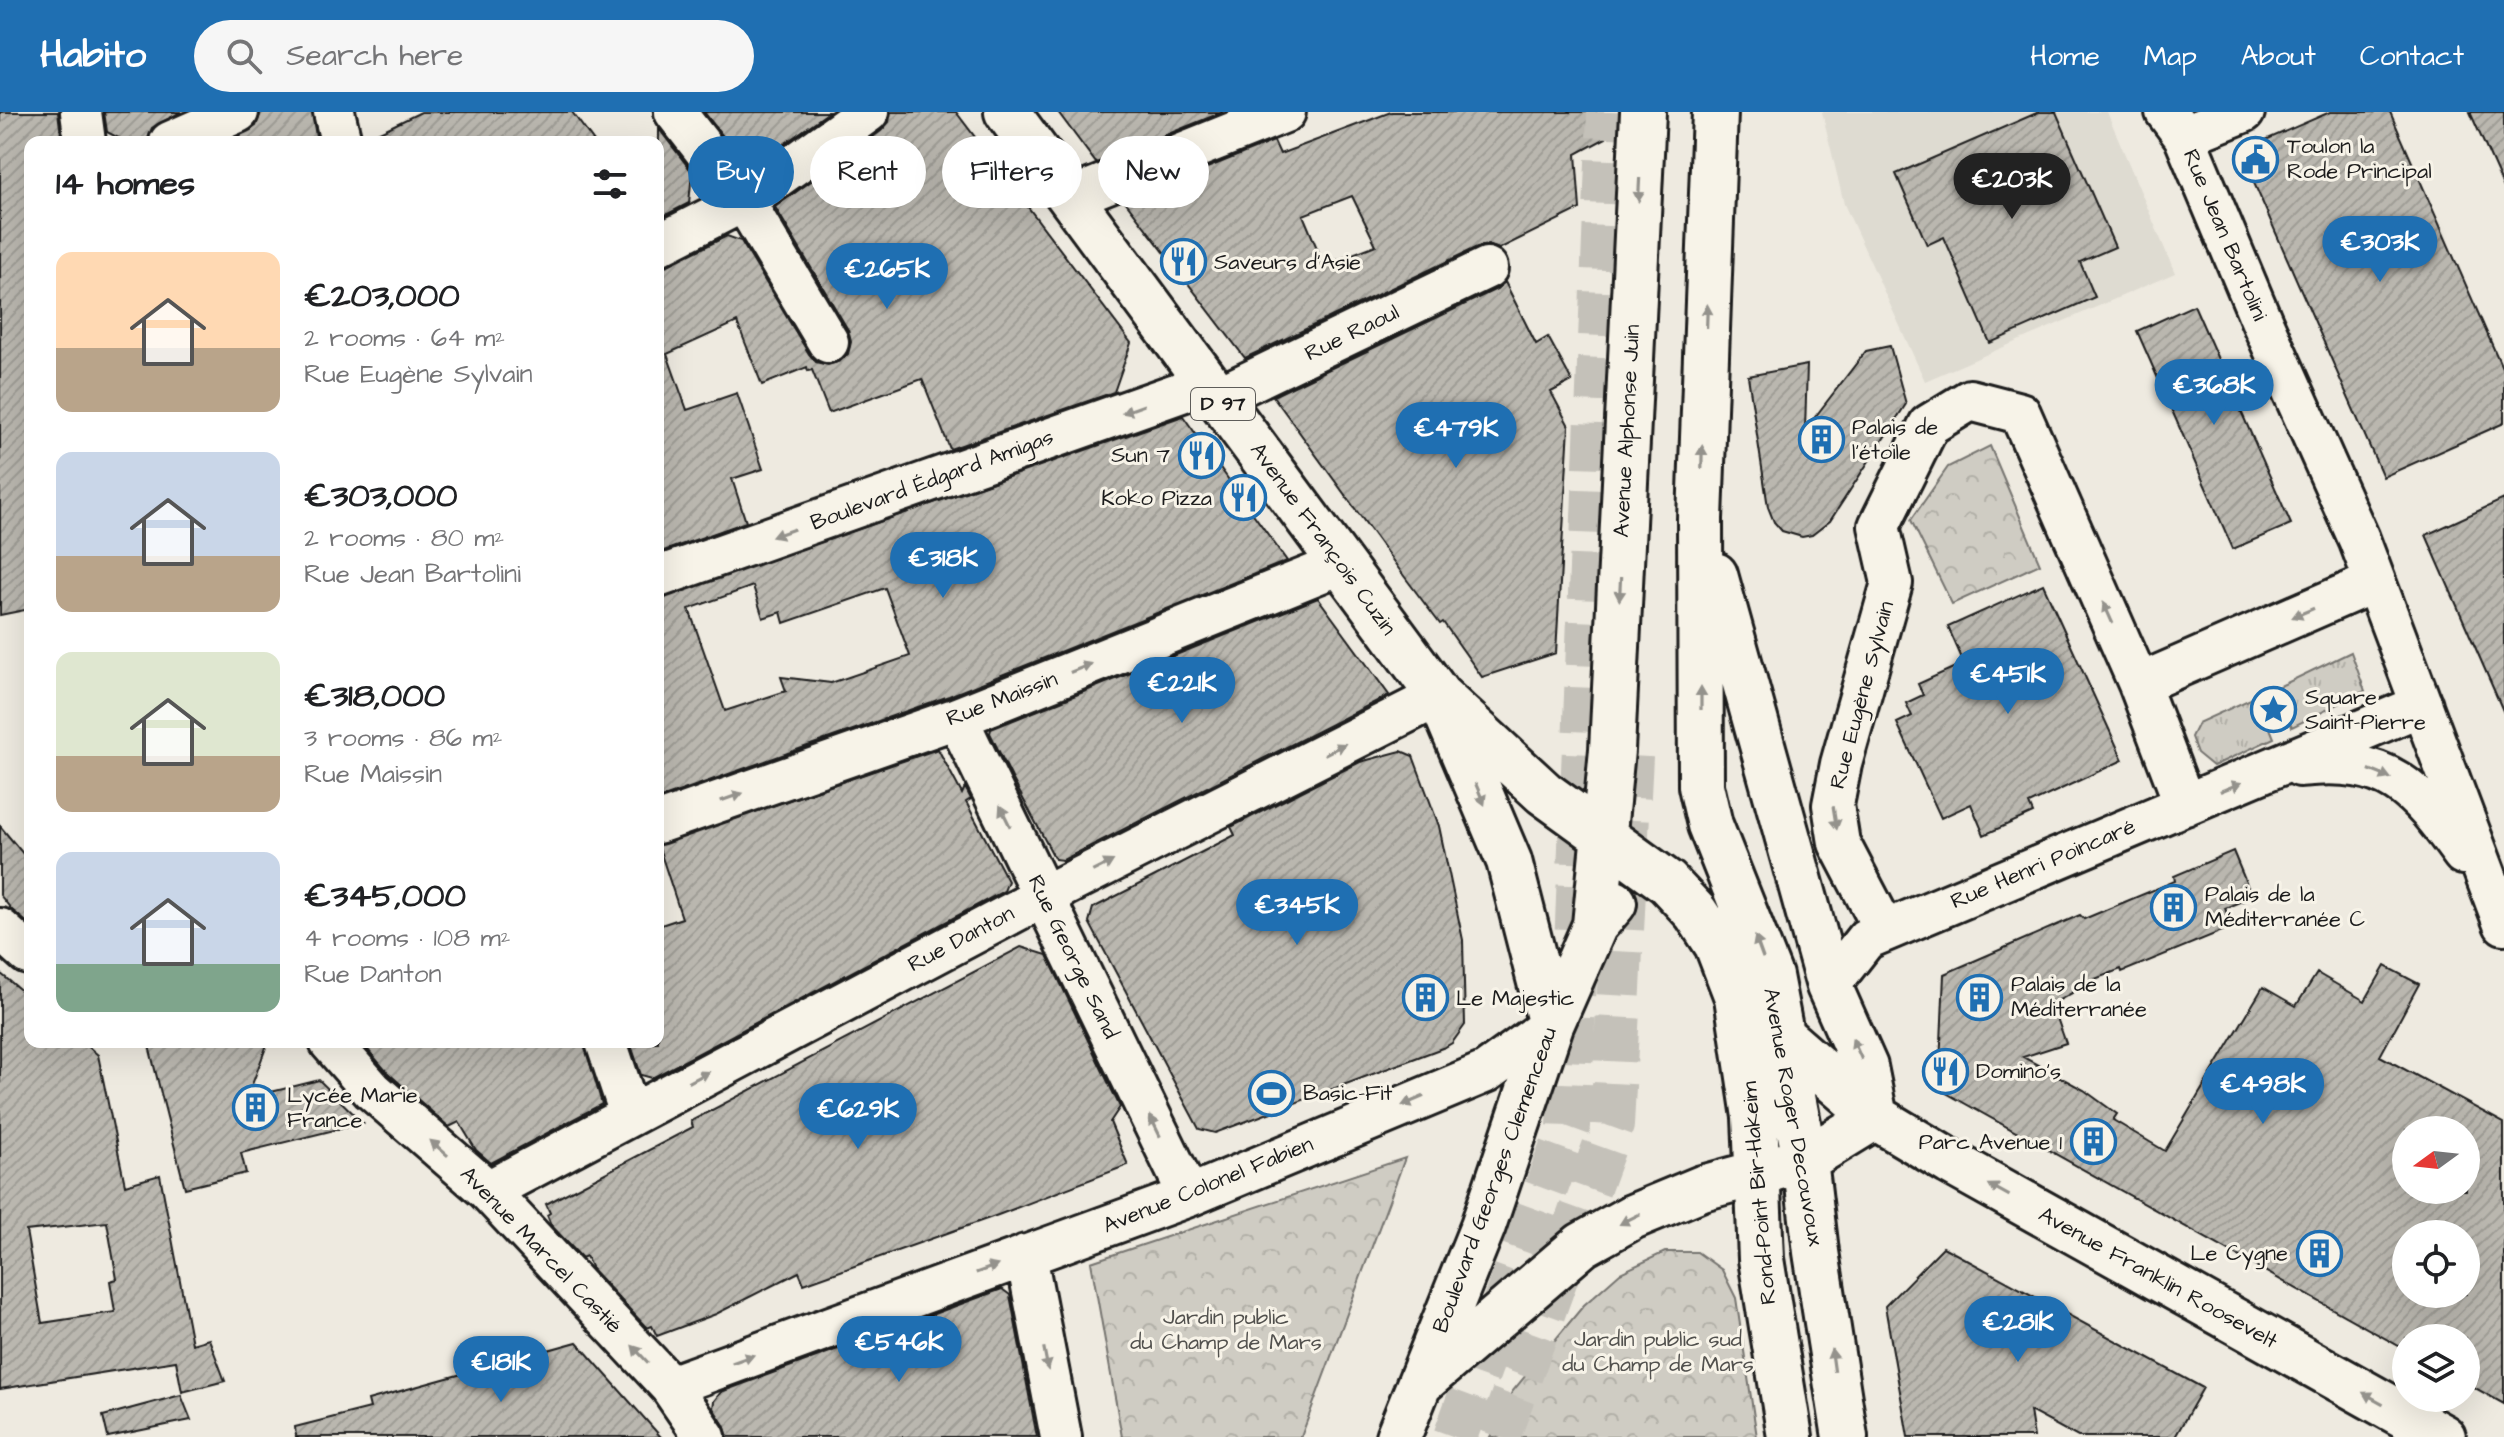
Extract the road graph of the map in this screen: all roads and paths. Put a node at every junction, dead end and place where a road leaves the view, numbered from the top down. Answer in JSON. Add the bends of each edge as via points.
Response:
{"nodes":[{"id":1,"x":81,"y":112,"type":"edge"},
{"id":2,"x":238,"y":112,"type":"edge"},
{"id":3,"x":334,"y":112,"type":"edge"},
{"id":4,"x":675,"y":112,"type":"edge"},
{"id":5,"x":868,"y":112,"type":"edge"},
{"id":6,"x":1007,"y":112,"type":"edge"},
{"id":7,"x":1285,"y":112,"type":"edge"},
{"id":8,"x":1643,"y":112,"type":"edge"},
{"id":9,"x":1715,"y":112,"type":"edge"},
{"id":10,"x":2244,"y":112,"type":"edge"},
{"id":11,"x":2175,"y":124,"type":"edge"},
{"id":12,"x":84,"y":136,"type":"edge"},
{"id":13,"x":184,"y":136,"type":"edge"},
{"id":14,"x":340,"y":136,"type":"edge"},
{"id":15,"x":694,"y":136,"type":"edge"},
{"id":16,"x":1025,"y":136,"type":"edge"},
{"id":17,"x":794,"y":165,"type":"edge"},
{"id":18,"x":1082,"y":193,"type":"edge"},
{"id":19,"x":730,"y":208,"type":"edge"},
{"id":20,"x":748,"y":208,"type":"edge"},
{"id":21,"x":1077,"y":208,"type":"edge"},
{"id":22,"x":664,"y":242,"type":"edge"},
{"id":23,"x":1487,"y":268,"type":"dead end"},
{"id":24,"x":828,"y":342,"type":"dead end"},
{"id":25,"x":1212,"y":390,"type":"junction"},
{"id":26,"x":1700,"y":519,"type":"junction"},
{"id":27,"x":1341,"y":564,"type":"junction"},
{"id":28,"x":664,"y":575,"type":"edge"},
{"id":29,"x":2374,"y":582,"type":"junction"},
{"id":30,"x":2139,"y":684,"type":"junction"},
{"id":31,"x":1439,"y":696,"type":"junction"},
{"id":32,"x":2422,"y":705,"type":"junction"},
{"id":33,"x":957,"y":718,"type":"junction"},
{"id":34,"x":2276,"y":768,"type":"junction"},
{"id":35,"x":2185,"y":805,"type":"junction"},
{"id":36,"x":664,"y":821,"type":"edge"},
{"id":37,"x":1605,"y":837,"type":"junction"},
{"id":38,"x":1667,"y":882,"type":"junction"},
{"id":39,"x":1044,"y":896,"type":"junction"},
{"id":40,"x":2498,"y":909,"type":"edge"},
{"id":41,"x":1595,"y":925,"type":"junction"},
{"id":42,"x":0,"y":929,"type":"edge"},
{"id":43,"x":1885,"y":931,"type":"junction"},
{"id":44,"x":24,"y":950,"type":"edge"},
{"id":45,"x":1829,"y":986,"type":"junction"},
{"id":46,"x":1737,"y":997,"type":"junction"},
{"id":47,"x":1551,"y":1025,"type":"junction"},
{"id":48,"x":1783,"y":1036,"type":"junction"},
{"id":49,"x":335,"y":1048,"type":"edge"},
{"id":50,"x":608,"y":1048,"type":"edge"},
{"id":51,"x":1818,"y":1068,"type":"junction"},
{"id":52,"x":630,"y":1114,"type":"junction"},
{"id":53,"x":1875,"y":1117,"type":"junction"},
{"id":54,"x":1805,"y":1160,"type":"junction"},
{"id":55,"x":1758,"y":1172,"type":"junction"},
{"id":56,"x":1702,"y":1188,"type":"junction"},
{"id":57,"x":488,"y":1191,"type":"junction"},
{"id":58,"x":1189,"y":1196,"type":"junction"},
{"id":59,"x":1026,"y":1255,"type":"junction"},
{"id":60,"x":1761,"y":1259,"type":"junction"},
{"id":61,"x":1418,"y":1385,"type":"junction"},
{"id":62,"x":670,"y":1386,"type":"junction"},
{"id":63,"x":705,"y":1437,"type":"edge"},
{"id":64,"x":1061,"y":1437,"type":"edge"},
{"id":65,"x":1398,"y":1437,"type":"edge"},
{"id":66,"x":1790,"y":1437,"type":"edge"},
{"id":67,"x":1845,"y":1437,"type":"edge"},
{"id":68,"x":2443,"y":1437,"type":"edge"}],
"edges":[{"from":1,"to":12,"type":"street"},
{"from":2,"to":13,"type":"street"},
{"from":3,"to":14,"type":"street"},
{"from":4,"to":15,"type":"street"},
{"from":5,"to":17,"type":"street"},
{"from":6,"to":16,"type":"main road","name":"Avenue François Cuzin","number":"D 97"},
{"from":7,"to":18,"type":"street"},
{"from":8,"to":37,"type":"main road","name":"Avenue Alphonse Juin","one_way":true},
{"from":26,"to":9,"type":"main road","one_way":true},
{"from":10,"to":11,"type":"street"},
{"from":11,"to":29,"type":"street","name":"Rue Jean Bartolini"},
{"from":19,"to":22,"type":"street"},
{"from":20,"to":24,"type":"street"},
{"from":21,"to":25,"type":"main road","name":"Avenue François Cuzin","number":"D 97"},
{"from":23,"to":25,"type":"street","name":"Rue Raoul"},
{"from":25,"to":27,"type":"main road","name":"Avenue François Cuzin","number":"D 97"},
{"from":25,"to":28,"type":"street","name":"Boulevard Édgard Amigas","one_way":true},
{"from":26,"to":45,"type":"main road"},
{"from":48,"to":26,"type":"main road","name":"Avenue Roger Decouvoux","one_way":true,"via":[[1770,976],[1710,825],[1701,786]]},
{"from":27,"to":31,"type":"main road","name":"Avenue François Cuzin","number":"D 97"},
{"from":33,"to":27,"type":"street","name":"Rue Maissin","one_way":true},
{"from":29,"to":30,"type":"street","one_way":true},
{"from":29,"to":32,"type":"street","name":"Rue Henri Poincaré"},
{"from":30,"to":35,"type":"street"},
{"from":30,"to":43,"type":"street","name":"Rue Eugène Sylvain","one_way":true,"via":[[2020,413],[1970,400],[1929,425],[1879,526],[1892,583],[1833,805],[1839,843]]},
{"from":31,"to":37,"type":"main road","name":"Rond-Point Bir-Hakeim","number":"D 97","via":[[1544,793]]},
{"from":39,"to":31,"type":"street","name":"Rue Danton","one_way":true},
{"from":31,"to":47,"type":"main road","number":"D 97","one_way":true,"via":[[1509,861]]},
{"from":32,"to":34,"type":"street","name":"Rue Henri Poincaré"},
{"from":32,"to":40,"type":"street","name":"Rue Henri Poincaré"},
{"from":36,"to":33,"type":"street","name":"Rue Maissin","one_way":true},
{"from":39,"to":33,"type":"street","name":"Rue George Sand","one_way":true},
{"from":35,"to":34,"type":"street","name":"Rue Henri Poincaré","one_way":true},
{"from":34,"to":40,"type":"street","name":"Rue Henri Poincaré","one_way":true,"via":[[2356,765],[2405,785],[2429,807]]},
{"from":35,"to":43,"type":"street","name":"Rue Henri Poincaré"},
{"from":37,"to":38,"type":"main road","name":"Rond-Point Bir-Hakeim"},
{"from":37,"to":41,"type":"main road"},
{"from":38,"to":41,"type":"main road","via":[[1627,893]]},
{"from":38,"to":46,"type":"main road","name":"Rond-Point Bir-Hakeim","via":[[1717,945]]},
{"from":52,"to":39,"type":"street","name":"Rue Danton","one_way":true},
{"from":58,"to":39,"type":"street","name":"Rue George Sand","one_way":true},
{"from":41,"to":47,"type":"main road","name":"Boulevard Georges Clemenceau"},
{"from":42,"to":44,"type":"street"},
{"from":43,"to":45,"type":"street","name":"Rue Henri Poincaré","via":[[1866,939]]},
{"from":45,"to":51,"type":"main road"},
{"from":53,"to":45,"type":"main road","one_way":true,"via":[[1865,1067]]},
{"from":46,"to":48,"type":"main road","name":"Rond-Point Bir-Hakeim"},
{"from":46,"to":55,"type":"main road","name":"Rond-Point Bir-Hakeim"},
{"from":47,"to":58,"type":"street","name":"Avenue Colonel Fabien","one_way":true,"via":[[1486,1072]]},
{"from":47,"to":61,"type":"main road","name":"Boulevard Georges Clemenceau","via":[[1483,1226]]},
{"from":48,"to":51,"type":"main road","name":"Rond-Point Bir-Hakeim"},
{"from":48,"to":54,"type":"main road","name":"Avenue Roger Decouvoux"},
{"from":57,"to":49,"type":"street","name":"Avenue Marcel Castié","one_way":true,"via":[[372,1090]]},
{"from":50,"to":52,"type":"street"},
{"from":51,"to":53,"type":"main road","name":"Rond-Point Bir-Hakeim"},
{"from":51,"to":54,"type":"main road"},
{"from":52,"to":57,"type":"street","name":"Rue Danton"},
{"from":53,"to":54,"type":"main road"},
{"from":68,"to":53,"type":"main road","name":"Avenue Franklin Roosevelt","one_way":true},
{"from":54,"to":55,"type":"main road"},
{"from":67,"to":54,"type":"main road","name":"Avenue Roger Decouvoux","one_way":true},
{"from":55,"to":56,"type":"main road"},
{"from":55,"to":60,"type":"main road","name":"Rond-Point Bir-Hakeim"},
{"from":56,"to":60,"type":"main road","via":[[1741,1217]]},
{"from":56,"to":61,"type":"main road","one_way":true,"via":[[1582,1245]]},
{"from":62,"to":57,"type":"street","name":"Avenue Marcel Castié","one_way":true},
{"from":58,"to":59,"type":"street","name":"Avenue Colonel Fabien"},
{"from":62,"to":59,"type":"street","name":"Avenue Colonel Fabien","one_way":true},
{"from":59,"to":64,"type":"street","one_way":true},
{"from":60,"to":66,"type":"main road","name":"Rond-Point Bir-Hakeim"},
{"from":61,"to":65,"type":"main road","name":"Boulevard Georges Clemenceau"},
{"from":62,"to":63,"type":"street","name":"Avenue Marcel Castié"}]}
